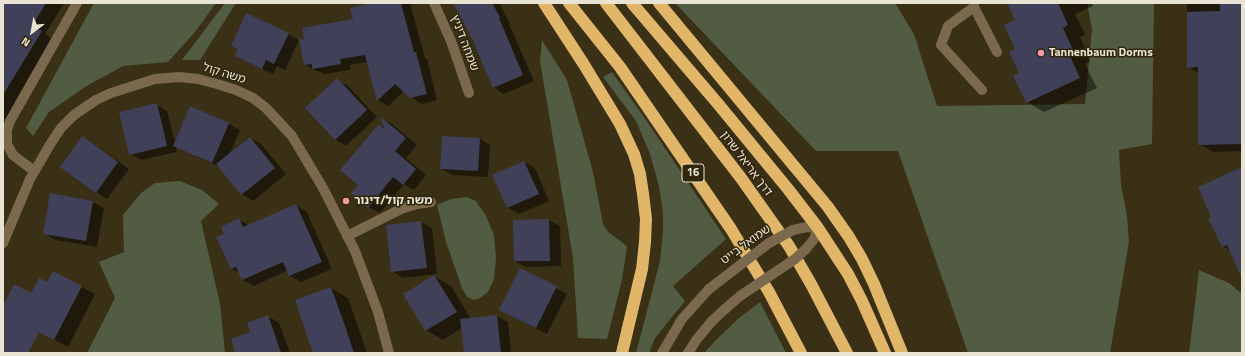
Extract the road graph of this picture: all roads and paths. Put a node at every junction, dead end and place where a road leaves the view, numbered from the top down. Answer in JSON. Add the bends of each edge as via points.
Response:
{"nodes":[{"id":1,"x":77,"y":3,"type":"edge"},
{"id":2,"x":434,"y":3,"type":"edge"},
{"id":3,"x":544,"y":3,"type":"edge"},
{"id":4,"x":569,"y":3,"type":"edge"},
{"id":5,"x":606,"y":3,"type":"edge"},
{"id":6,"x":632,"y":3,"type":"edge"},
{"id":7,"x":637,"y":3,"type":"edge"},
{"id":8,"x":659,"y":3,"type":"edge"},
{"id":9,"x":974,"y":5,"type":"edge"},
{"id":10,"x":997,"y":52,"type":"dead end"},
{"id":11,"x":690,"y":70,"type":"junction"},
{"id":12,"x":982,"y":90,"type":"dead end"},
{"id":13,"x":469,"y":93,"type":"dead end"},
{"id":14,"x":34,"y":171,"type":"junction"},
{"id":15,"x":430,"y":202,"type":"dead end"},
{"id":16,"x":818,"y":228,"type":"junction"},
{"id":17,"x":348,"y":236,"type":"junction"},
{"id":18,"x":3,"y":243,"type":"edge"},
{"id":19,"x":389,"y":353,"type":"edge"},
{"id":20,"x":622,"y":353,"type":"edge"},
{"id":21,"x":662,"y":353,"type":"edge"},
{"id":22,"x":688,"y":353,"type":"edge"},
{"id":23,"x":801,"y":353,"type":"edge"},
{"id":24,"x":846,"y":353,"type":"edge"},
{"id":25,"x":885,"y":353,"type":"edge"},
{"id":26,"x":902,"y":353,"type":"edge"}],
"edges":[{"from":1,"to":14,"type":"street","via":[[7,130],[7,144],[12,156]]},
{"from":2,"to":13,"type":"street","name":"שמחה דיניץ","via":[[451,41]]},
{"from":3,"to":20,"type":"highway","via":[[620,124],[640,174],[646,219],[645,242],[642,269]]},
{"from":4,"to":23,"type":"highway","number":"16","via":[[620,67],[731,229],[770,292]]},
{"from":5,"to":24,"type":"highway","name":"דרך אריאל שרון","via":[[741,178],[785,240]]},
{"from":6,"to":11,"type":"highway"},
{"from":7,"to":11,"type":"highway"},
{"from":8,"to":26,"type":"highway","via":[[828,207],[849,237],[862,259]]},
{"from":9,"to":10,"type":"street"},
{"from":9,"to":12,"type":"street","via":[[948,26],[941,45]]},
{"from":11,"to":16,"type":"highway"},
{"from":14,"to":17,"type":"street","name":"משה קול","via":[[61,128],[74,115],[96,100],[155,79],[198,79],[236,90],[253,98],[279,121],[292,136]]},
{"from":14,"to":18,"type":"street","name":"משה קול"},
{"from":15,"to":17,"type":"street","via":[[400,209]]},
{"from":16,"to":21,"type":"street","name":"שמואל בייט","bridge":true,"via":[[793,230],[769,243],[710,289],[682,319]]},
{"from":16,"to":22,"type":"street","bridge":true,"via":[[806,250],[725,309],[712,321]]},
{"from":16,"to":25,"type":"highway","via":[[848,274]]},
{"from":17,"to":19,"type":"street","name":"משה קול","via":[[378,312]]}]}
